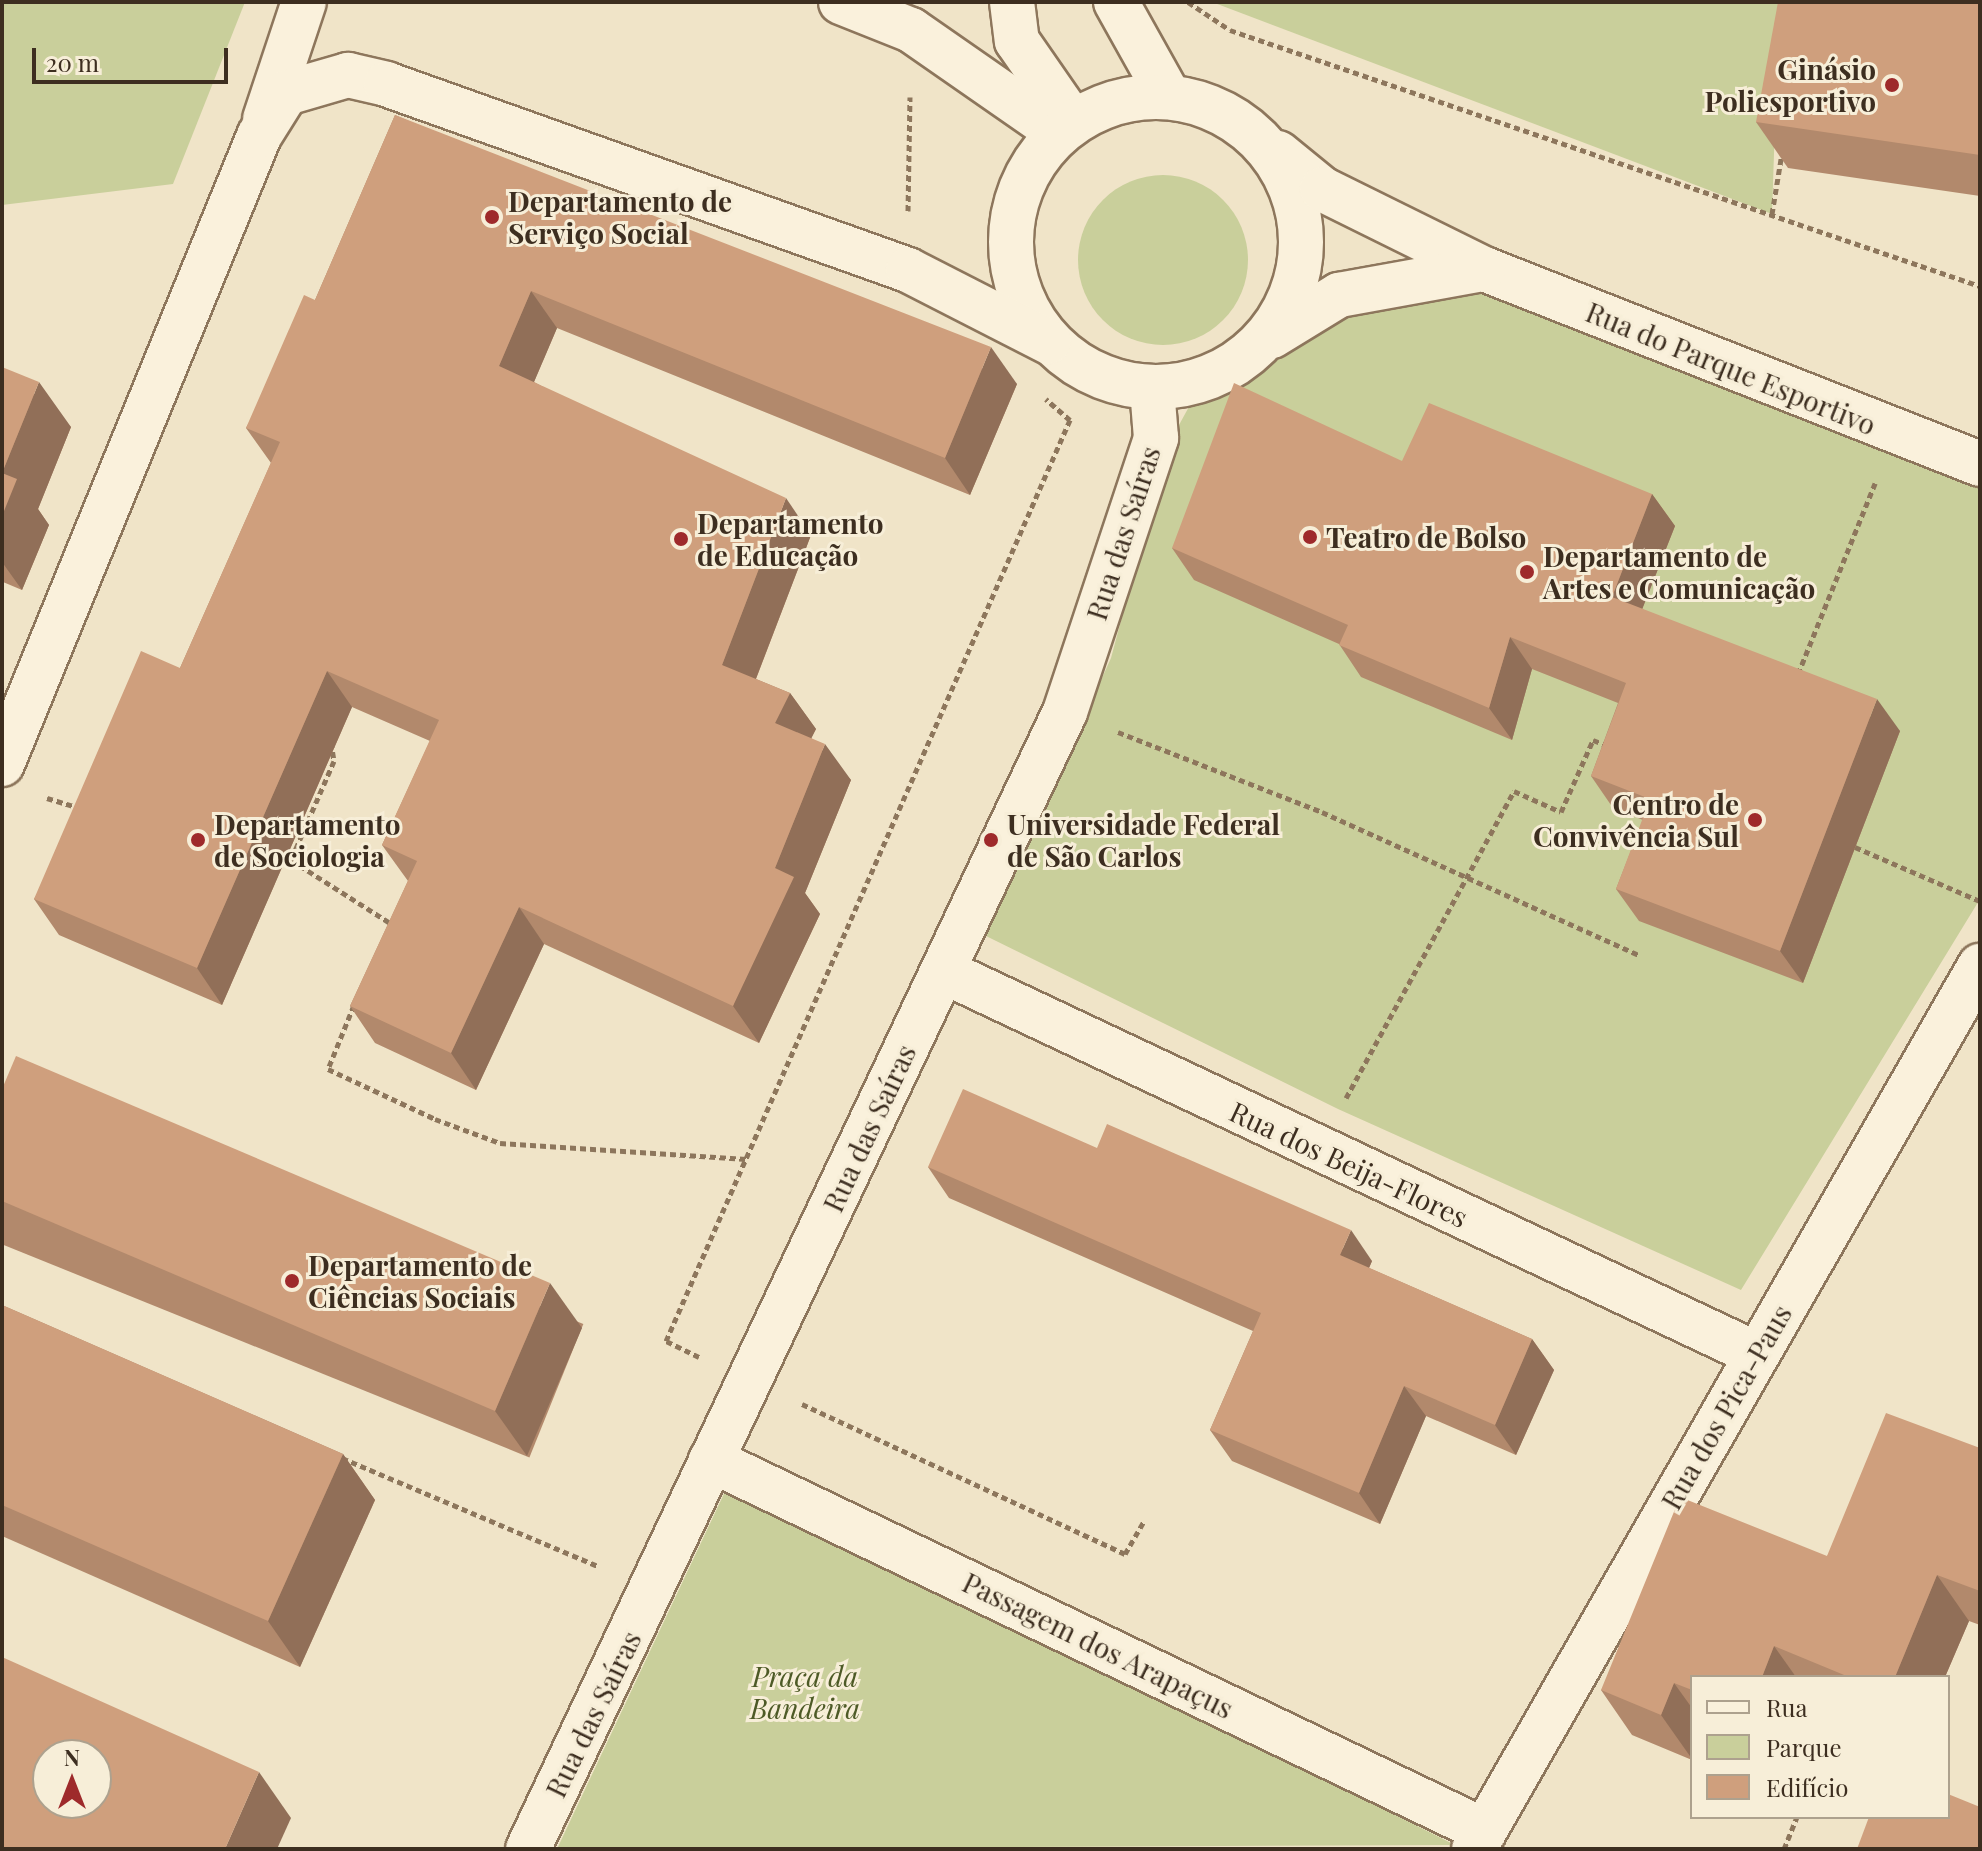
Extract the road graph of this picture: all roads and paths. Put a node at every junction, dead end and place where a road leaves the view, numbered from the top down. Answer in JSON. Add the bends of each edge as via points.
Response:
{"nodes":[{"id":1,"x":304,"y":2,"type":"edge"},
{"id":2,"x":841,"y":2,"type":"edge"},
{"id":3,"x":1012,"y":2,"type":"edge"},
{"id":4,"x":1116,"y":2,"type":"edge"},
{"id":5,"x":1188,"y":2,"type":"edge"},
{"id":6,"x":911,"y":30,"type":"junction"},
{"id":7,"x":1169,"y":97,"type":"junction"},
{"id":8,"x":1066,"y":128,"type":"junction"},
{"id":9,"x":259,"y":136,"type":"junction"},
{"id":10,"x":1785,"y":138,"type":"edge"},
{"id":11,"x":1263,"y":142,"type":"junction"},
{"id":12,"x":1772,"y":214,"type":"junction"},
{"id":13,"x":1484,"y":269,"type":"junction"},
{"id":14,"x":908,"y":270,"type":"junction"},
{"id":15,"x":1980,"y":286,"type":"edge"},
{"id":16,"x":1267,"y":338,"type":"junction"},
{"id":17,"x":1049,"y":342,"type":"junction"},
{"id":18,"x":1152,"y":388,"type":"junction"},
{"id":19,"x":1037,"y":391,"type":"dead end"},
{"id":20,"x":1895,"y":433,"type":"junction"},
{"id":21,"x":1980,"y":464,"type":"edge"},
{"id":22,"x":1791,"y":690,"type":"edge"},
{"id":23,"x":1065,"y":712,"type":"junction"},
{"id":24,"x":322,"y":738,"type":"edge"},
{"id":25,"x":1620,"y":750,"type":"edge"},
{"id":26,"x":16,"y":779,"type":"edge"},
{"id":27,"x":87,"y":811,"type":"edge"},
{"id":28,"x":1855,"y":847,"type":"dead end"},
{"id":29,"x":1467,"y":878,"type":"junction"},
{"id":30,"x":1980,"y":901,"type":"edge"},
{"id":31,"x":387,"y":933,"type":"edge"},
{"id":32,"x":1638,"y":955,"type":"dead end"},
{"id":33,"x":1980,"y":966,"type":"edge"},
{"id":34,"x":943,"y":971,"type":"junction"},
{"id":35,"x":357,"y":996,"type":"edge"},
{"id":36,"x":1318,"y":1149,"type":"junction"},
{"id":37,"x":746,"y":1159,"type":"junction"},
{"id":38,"x":1756,"y":1354,"type":"junction"},
{"id":39,"x":751,"y":1380,"type":"junction"},
{"id":40,"x":333,"y":1454,"type":"edge"},
{"id":41,"x":711,"y":1460,"type":"junction"},
{"id":42,"x":1145,"y":1520,"type":"dead end"},
{"id":43,"x":654,"y":1590,"type":"junction"},
{"id":44,"x":1796,"y":1819,"type":"edge"},
{"id":45,"x":1479,"y":1840,"type":"edge"},
{"id":46,"x":528,"y":1849,"type":"edge"},
{"id":47,"x":1784,"y":1849,"type":"edge"}],
"edges":[{"from":1,"to":9,"type":"street"},
{"from":2,"to":6,"type":"street"},
{"from":3,"to":8,"type":"street","via":[[1017,41]]},
{"from":4,"to":7,"type":"street"},
{"from":5,"to":12,"type":"path","via":[[1230,30]]},
{"from":6,"to":8,"type":"street"},
{"from":6,"to":14,"type":"path"},
{"from":7,"to":8,"type":"street","via":[[1118,102]]},
{"from":7,"to":11,"type":"street","name":"Rua do Parque Esportivo","via":[[1229,116]]},
{"from":8,"to":17,"type":"street","via":[[1017,197],[1010,235],[1027,310]]},
{"from":9,"to":14,"type":"street","via":[[286,93],[348,75]]},
{"from":9,"to":26,"type":"street"},
{"from":10,"to":12,"type":"path"},
{"from":11,"to":13,"type":"street","name":"Rua do Parque Esportivo","via":[[1322,189]]},
{"from":11,"to":16,"type":"street","via":[[1287,178],[1301,247],[1290,303]]},
{"from":12,"to":15,"type":"path"},
{"from":13,"to":16,"type":"street","via":[[1339,295]]},
{"from":13,"to":20,"type":"street","name":"Rua do Parque Esportivo"},
{"from":14,"to":17,"type":"street"},
{"from":16,"to":18,"type":"street","via":[[1234,367],[1194,383]]},
{"from":17,"to":18,"type":"street","via":[[1114,382]]},
{"from":18,"to":23,"type":"street","name":"Rua das Saíras","via":[[1156,438]]},
{"from":19,"to":37,"type":"path","via":[[1070,420]]},
{"from":20,"to":21,"type":"street","name":"Rua do Parque Esportivo"},
{"from":20,"to":22,"type":"path"},
{"from":23,"to":29,"type":"path","via":[[1322,812]]},
{"from":23,"to":34,"type":"street","name":"Rua das Saíras"},
{"from":24,"to":31,"type":"path","via":[[336,744],[334,761],[291,860],[392,923]]},
{"from":25,"to":29,"type":"path","via":[[1593,740],[1561,812],[1514,791]]},
{"from":26,"to":27,"type":"path"},
{"from":28,"to":30,"type":"path"},
{"from":29,"to":32,"type":"path"},
{"from":29,"to":36,"type":"path"},
{"from":33,"to":38,"type":"street","name":"Rua dos Pica-Paus"},
{"from":34,"to":36,"type":"street","name":"Rua dos Beija-Flores"},
{"from":34,"to":39,"type":"street","name":"Rua das Saíras"},
{"from":35,"to":37,"type":"path","via":[[328,1069],[435,1119],[500,1143]]},
{"from":36,"to":38,"type":"street","name":"Rua dos Beija-Flores"},
{"from":37,"to":39,"type":"path","via":[[666,1341]]},
{"from":38,"to":45,"type":"street","name":"Rua dos Pica-Paus"},
{"from":39,"to":41,"type":"street","name":"Rua das Saíras"},
{"from":39,"to":42,"type":"path","via":[[1125,1554]]},
{"from":40,"to":43,"type":"path"},
{"from":41,"to":43,"type":"street","name":"Rua das Saíras"},
{"from":41,"to":45,"type":"street","name":"Passagem dos Arapaçus"},
{"from":43,"to":46,"type":"street","name":"Rua das Saíras"},
{"from":44,"to":47,"type":"path"}]}
